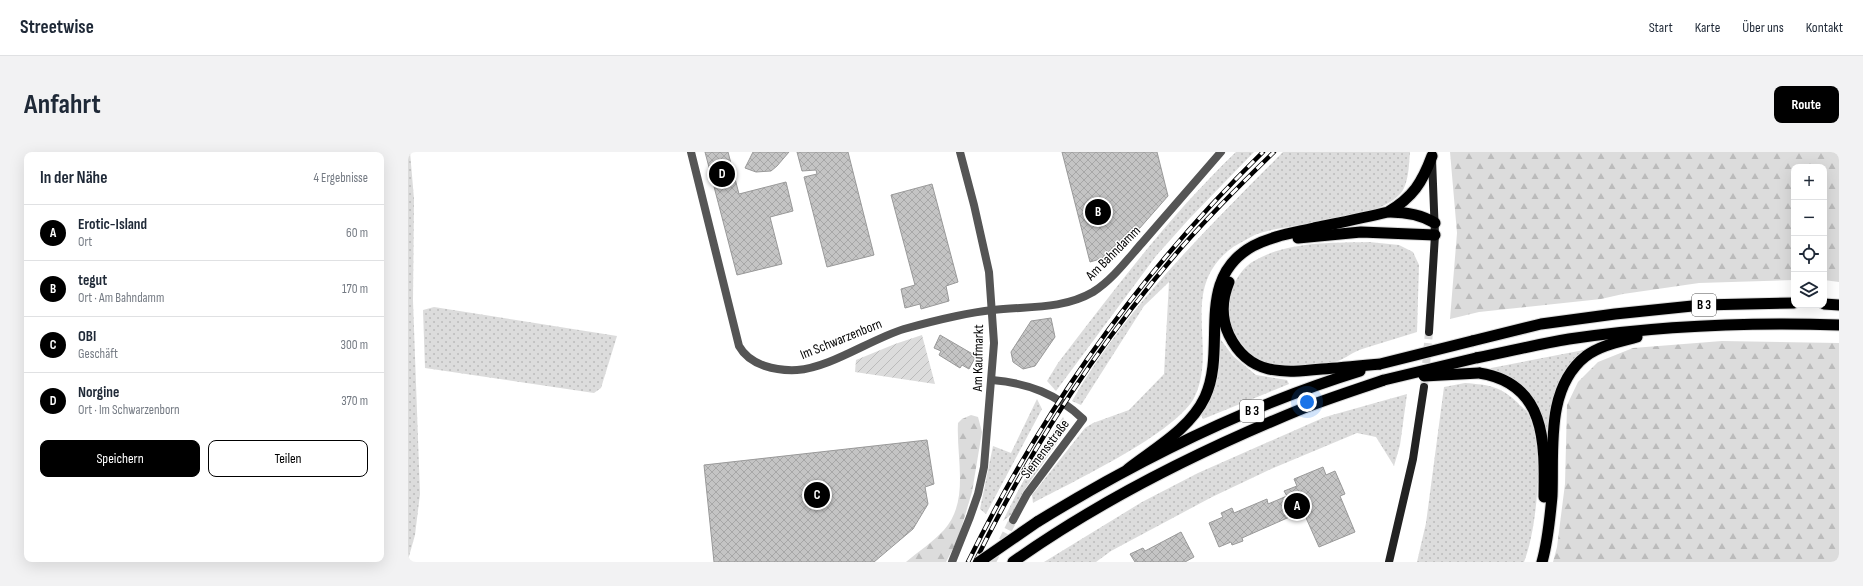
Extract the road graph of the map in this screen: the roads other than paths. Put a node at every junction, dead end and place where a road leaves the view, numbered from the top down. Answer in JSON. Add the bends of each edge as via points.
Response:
{"nodes":[{"id":1,"x":690,"y":152,"type":"edge"},
{"id":2,"x":960,"y":152,"type":"edge"},
{"id":3,"x":1221,"y":152,"type":"edge"},
{"id":4,"x":1432,"y":154,"type":"edge"},
{"id":5,"x":1388,"y":212,"type":"junction"},
{"id":6,"x":1435,"y":223,"type":"junction"},
{"id":7,"x":1435,"y":235,"type":"junction"},
{"id":8,"x":1791,"y":303,"type":"edge"},
{"id":9,"x":1827,"y":304,"type":"edge"},
{"id":10,"x":1839,"y":305,"type":"edge"},
{"id":11,"x":991,"y":310,"type":"junction"},
{"id":12,"x":1839,"y":326,"type":"edge"},
{"id":13,"x":1669,"y":329,"type":"junction"},
{"id":14,"x":1429,"y":332,"type":"tunnel mouth"},
{"id":15,"x":1380,"y":364,"type":"junction"},
{"id":16,"x":1397,"y":377,"type":"junction"},
{"id":17,"x":992,"y":380,"type":"junction"},
{"id":18,"x":1424,"y":388,"type":"tunnel mouth"},
{"id":19,"x":1128,"y":469,"type":"junction"},
{"id":20,"x":1013,"y":520,"type":"tunnel mouth"},
{"id":21,"x":1388,"y":561,"type":"edge"},
{"id":22,"x":952,"y":562,"type":"edge"},
{"id":23,"x":978,"y":562,"type":"edge"},
{"id":24,"x":1013,"y":562,"type":"edge"},
{"id":25,"x":1534,"y":562,"type":"edge"},
{"id":26,"x":1542,"y":562,"type":"edge"}],
"edges":[{"from":1,"to":11,"type":"street","name":"Im Schwarzenborn","via":[[739,346],[752,360],[783,370],[816,367],[893,332]]},
{"from":2,"to":11,"type":"street","name":"Am Kaufmarkt","via":[[989,272]]},
{"from":3,"to":11,"type":"street","name":"Am Bahndamm","via":[[1117,272],[1092,292],[1056,305]]},
{"from":4,"to":5,"type":"highway","via":[[1418,187],[1402,204]]},
{"from":4,"to":6,"type":"main road"},
{"from":5,"to":6,"type":"highway","via":[[1411,213]]},
{"from":5,"to":19,"type":"highway","via":[[1286,234],[1253,246],[1238,258],[1226,272],[1217,295],[1214,310],[1214,364],[1204,399],[1184,426]]},
{"from":6,"to":7,"type":"main road"},
{"from":7,"to":14,"type":"main road"},
{"from":7,"to":15,"type":"highway","via":[[1354,233],[1286,240],[1264,248],[1247,259],[1229,282],[1223,312],[1227,332],[1237,349],[1259,366],[1286,372]]},
{"from":8,"to":15,"type":"highway","number":"B 3","bridge":true,"via":[[1702,306],[1541,324]]},
{"from":9,"to":10,"type":"highway"},
{"from":11,"to":17,"type":"street","name":"Am Kaufmarkt","via":[[994,329]]},
{"from":12,"to":13,"type":"highway","number":"B 3","via":[[1752,324]]},
{"from":13,"to":16,"type":"highway","number":"B 3","bridge":true,"via":[[1568,340]]},
{"from":13,"to":26,"type":"highway","via":[[1605,345],[1578,363],[1566,379],[1557,408],[1550,521]]},
{"from":15,"to":19,"type":"highway","number":"B 3","via":[[1268,404]]},
{"from":16,"to":24,"type":"highway","number":"B 3","bridge":true,"via":[[1305,408],[1211,449],[1130,490]]},
{"from":16,"to":25,"type":"highway","bridge":true,"via":[[1479,373],[1498,378],[1516,387],[1530,402],[1539,420],[1544,448],[1544,502],[1539,545]]},
{"from":17,"to":20,"type":"street","name":"Siemensstraße","via":[[1026,386],[1053,395],[1083,419],[1027,494]]},
{"from":17,"to":22,"type":"street","name":"Am Kaufmarkt","via":[[984,467],[970,517]]},
{"from":18,"to":21,"type":"main road","via":[[1413,459]]},
{"from":19,"to":23,"type":"highway","number":"B 3","bridge":true,"via":[[1037,522]]}]}
